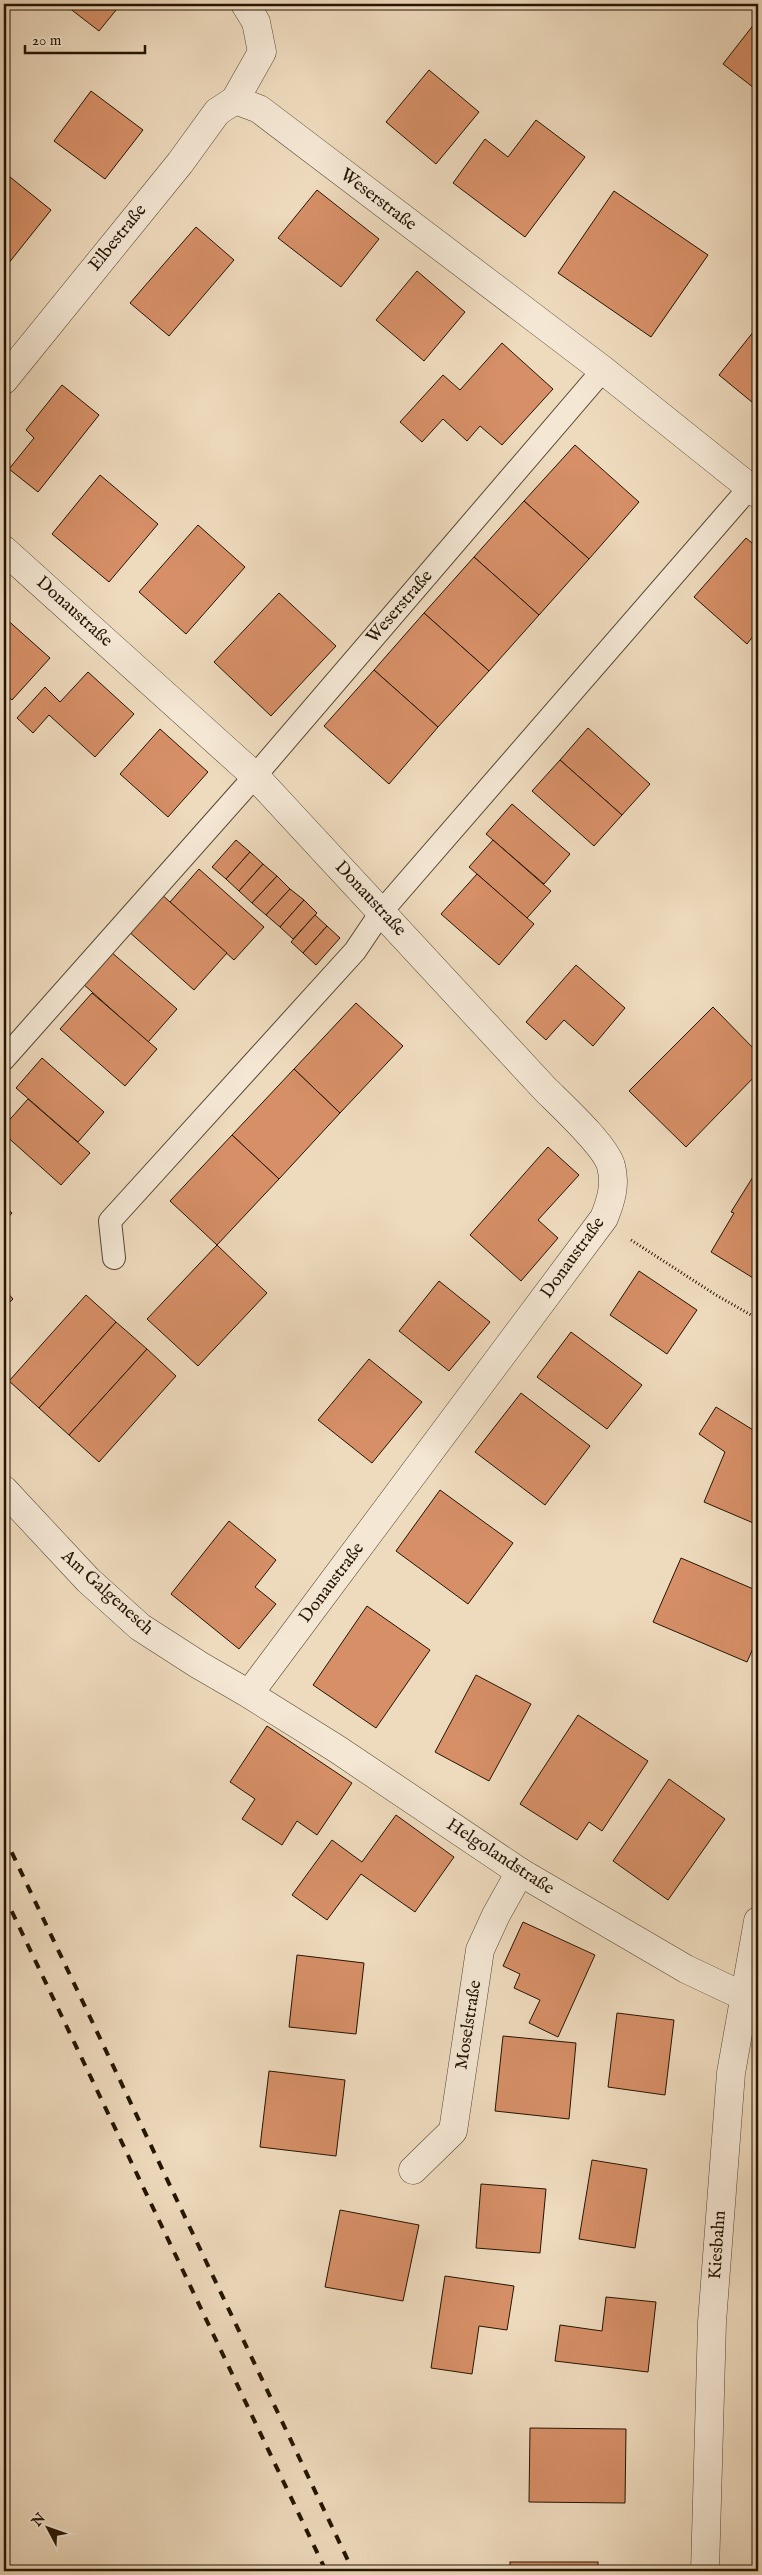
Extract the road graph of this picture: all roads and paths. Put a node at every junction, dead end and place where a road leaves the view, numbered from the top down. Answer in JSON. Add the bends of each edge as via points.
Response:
{"nodes":[{"id":1,"x":245,"y":4,"type":"edge"},
{"id":2,"x":235,"y":100,"type":"junction"},
{"id":3,"x":603,"y":370,"type":"junction"},
{"id":4,"x":4,"y":378,"type":"edge"},
{"id":5,"x":754,"y":490,"type":"edge"},
{"id":6,"x":4,"y":550,"type":"edge"},
{"id":7,"x":255,"y":776,"type":"junction"},
{"id":8,"x":382,"y":911,"type":"junction"},
{"id":9,"x":4,"y":1060,"type":"edge"},
{"id":10,"x":604,"y":1218,"type":"junction"},
{"id":11,"x":114,"y":1258,"type":"dead end"},
{"id":12,"x":758,"y":1319,"type":"edge"},
{"id":13,"x":4,"y":1490,"type":"edge"},
{"id":14,"x":249,"y":1694,"type":"junction"},
{"id":15,"x":520,"y":1872,"type":"junction"},
{"id":16,"x":758,"y":1921,"type":"edge"},
{"id":17,"x":751,"y":2001,"type":"edge"},
{"id":18,"x":413,"y":2170,"type":"dead end"},
{"id":19,"x":705,"y":2571,"type":"edge"}],
"edges":[{"from":1,"to":2,"type":"street","via":[[256,22],[262,52]]},
{"from":2,"to":3,"type":"street","name":"Weserstraße","via":[[259,109]]},
{"from":2,"to":4,"type":"street","name":"Elbestraße","via":[[217,112],[180,163]]},
{"from":3,"to":5,"type":"street","name":"Weserstraße"},
{"from":3,"to":7,"type":"lane","name":"Weserstraße"},
{"from":5,"to":8,"type":"lane"},
{"from":6,"to":7,"type":"street","name":"Donaustraße"},
{"from":7,"to":8,"type":"street","name":"Donaustraße"},
{"from":7,"to":9,"type":"lane"},
{"from":8,"to":10,"type":"street","name":"Donaustraße","via":[[590,1134],[611,1164],[613,1196]]},
{"from":8,"to":11,"type":"lane","via":[[355,951],[110,1221]]},
{"from":10,"to":12,"type":"path","via":[[640,1247]]},
{"from":10,"to":14,"type":"street","name":"Donaustraße"},
{"from":13,"to":14,"type":"street","name":"Am Galgenesch","via":[[88,1580],[140,1627]]},
{"from":14,"to":15,"type":"street","name":"Helgolandstraße"},
{"from":15,"to":17,"type":"street","name":"Helgolandstraße","via":[[686,1969]]},
{"from":15,"to":18,"type":"street","name":"Moselstraße","via":[[480,1950],[453,2131]]},
{"from":16,"to":17,"type":"street","name":"Kiesbahn"},
{"from":17,"to":19,"type":"street","name":"Kiesbahn","via":[[731,2072],[712,2322]]}]}
